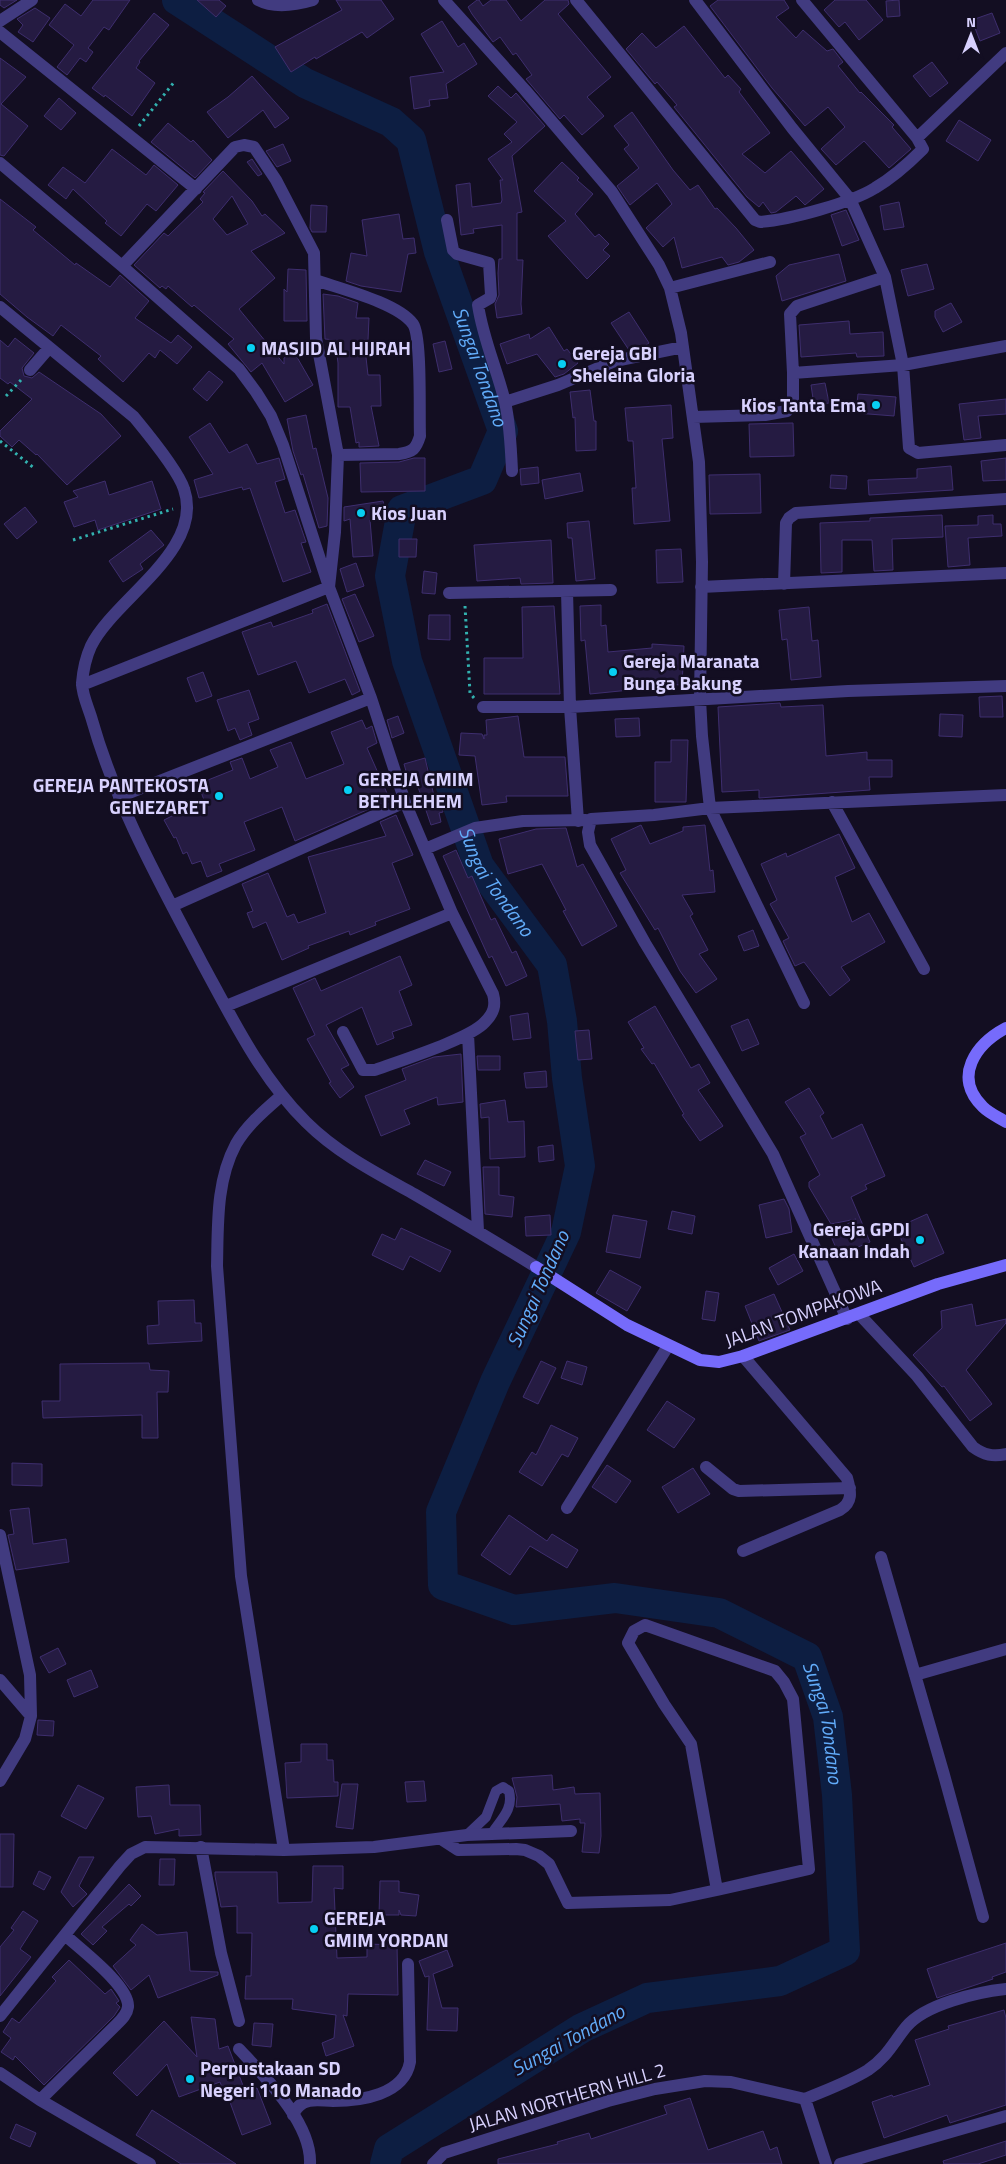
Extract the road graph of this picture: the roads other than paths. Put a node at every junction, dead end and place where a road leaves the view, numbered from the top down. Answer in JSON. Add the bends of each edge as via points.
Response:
{"nodes":[{"id":1,"x":32,"y":0,"type":"edge"},
{"id":2,"x":258,"y":0,"type":"edge"},
{"id":3,"x":314,"y":0,"type":"edge"},
{"id":4,"x":444,"y":0,"type":"edge"},
{"id":5,"x":576,"y":0,"type":"edge"},
{"id":6,"x":695,"y":0,"type":"edge"},
{"id":7,"x":802,"y":0,"type":"edge"},
{"id":8,"x":0,"y":21,"type":"edge"},
{"id":9,"x":0,"y":32,"type":"edge"},
{"id":10,"x":1006,"y":53,"type":"edge"},
{"id":11,"x":917,"y":138,"type":"junction"},
{"id":12,"x":0,"y":163,"type":"edge"},
{"id":13,"x":196,"y":189,"type":"junction"},
{"id":14,"x":850,"y":199,"type":"junction"},
{"id":15,"x":447,"y":220,"type":"dead end"},
{"id":16,"x":770,"y":262,"type":"dead end"},
{"id":17,"x":122,"y":266,"type":"junction"},
{"id":18,"x":885,"y":277,"type":"junction"},
{"id":19,"x":315,"y":280,"type":"junction"},
{"id":20,"x":670,"y":288,"type":"junction"},
{"id":21,"x":0,"y":307,"type":"edge"},
{"id":22,"x":1006,"y":346,"type":"edge"},
{"id":23,"x":683,"y":347,"type":"junction"},
{"id":24,"x":49,"y":348,"type":"junction"},
{"id":25,"x":903,"y":365,"type":"junction"},
{"id":26,"x":30,"y":370,"type":"road end"},
{"id":27,"x":793,"y":373,"type":"junction"},
{"id":28,"x":505,"y":402,"type":"junction"},
{"id":29,"x":693,"y":417,"type":"junction"},
{"id":30,"x":1006,"y":445,"type":"edge"},
{"id":31,"x":338,"y":455,"type":"junction"},
{"id":32,"x":512,"y":471,"type":"dead end"},
{"id":33,"x":1006,"y":499,"type":"edge"},
{"id":34,"x":1006,"y":573,"type":"edge"},
{"id":35,"x":784,"y":584,"type":"junction"},
{"id":36,"x":329,"y":587,"type":"junction"},
{"id":37,"x":701,"y":587,"type":"junction"},
{"id":38,"x":611,"y":590,"type":"dead end"},
{"id":39,"x":567,"y":591,"type":"junction"},
{"id":40,"x":449,"y":593,"type":"dead end"},
{"id":41,"x":82,"y":685,"type":"junction"},
{"id":42,"x":1006,"y":686,"type":"edge"},
{"id":43,"x":371,"y":698,"type":"junction"},
{"id":44,"x":700,"y":699,"type":"junction"},
{"id":45,"x":483,"y":707,"type":"road end"},
{"id":46,"x":570,"y":707,"type":"junction"},
{"id":47,"x":1006,"y":795,"type":"edge"},
{"id":48,"x":119,"y":796,"type":"junction"},
{"id":49,"x":405,"y":802,"type":"junction"},
{"id":50,"x":832,"y":802,"type":"junction"},
{"id":51,"x":710,"y":808,"type":"junction"},
{"id":52,"x":585,"y":820,"type":"junction"},
{"id":53,"x":425,"y":849,"type":"junction"},
{"id":54,"x":172,"y":906,"type":"junction"},
{"id":55,"x":452,"y":913,"type":"junction"},
{"id":56,"x":924,"y":969,"type":"dead end"},
{"id":57,"x":804,"y":1003,"type":"dead end"},
{"id":58,"x":226,"y":1006,"type":"junction"},
{"id":59,"x":1006,"y":1028,"type":"edge"},
{"id":60,"x":344,"y":1032,"type":"dead end"},
{"id":61,"x":468,"y":1034,"type":"junction"},
{"id":62,"x":281,"y":1096,"type":"junction"},
{"id":63,"x":1006,"y":1122,"type":"edge"},
{"id":64,"x":478,"y":1231,"type":"junction"},
{"id":65,"x":1006,"y":1265,"type":"edge"},
{"id":66,"x":859,"y":1314,"type":"junction"},
{"id":67,"x":846,"y":1319,"type":"junction"},
{"id":68,"x":668,"y":1346,"type":"junction"},
{"id":69,"x":743,"y":1356,"type":"junction"},
{"id":70,"x":1006,"y":1454,"type":"edge"},
{"id":71,"x":706,"y":1467,"type":"dead end"},
{"id":72,"x":850,"y":1488,"type":"junction"},
{"id":73,"x":567,"y":1508,"type":"dead end"},
{"id":74,"x":0,"y":1535,"type":"edge"},
{"id":75,"x":743,"y":1551,"type":"dead end"},
{"id":76,"x":881,"y":1558,"type":"dead end"},
{"id":77,"x":1006,"y":1649,"type":"edge"},
{"id":78,"x":915,"y":1675,"type":"junction"},
{"id":79,"x":0,"y":1680,"type":"edge"},
{"id":80,"x":31,"y":1716,"type":"junction"},
{"id":81,"x":0,"y":1781,"type":"edge"},
{"id":82,"x":571,"y":1830,"type":"dead end"},
{"id":83,"x":467,"y":1835,"type":"junction"},
{"id":84,"x":491,"y":1835,"type":"junction"},
{"id":85,"x":441,"y":1839,"type":"junction"},
{"id":86,"x":201,"y":1847,"type":"junction"},
{"id":87,"x":284,"y":1850,"type":"junction"},
{"id":88,"x":717,"y":1890,"type":"junction"},
{"id":89,"x":983,"y":1918,"type":"dead end"},
{"id":90,"x":65,"y":1935,"type":"junction"},
{"id":91,"x":408,"y":1964,"type":"dead end"},
{"id":92,"x":1006,"y":1989,"type":"edge"},
{"id":93,"x":0,"y":2016,"type":"edge"},
{"id":94,"x":239,"y":2022,"type":"dead end"},
{"id":95,"x":239,"y":2049,"type":"dead end"},
{"id":96,"x":0,"y":2073,"type":"edge"},
{"id":97,"x":806,"y":2099,"type":"junction"},
{"id":98,"x":40,"y":2100,"type":"junction"},
{"id":99,"x":293,"y":2115,"type":"junction"},
{"id":100,"x":1006,"y":2116,"type":"edge"},
{"id":101,"x":150,"y":2164,"type":"edge"},
{"id":102,"x":310,"y":2164,"type":"edge"},
{"id":103,"x":433,"y":2164,"type":"edge"},
{"id":104,"x":826,"y":2164,"type":"edge"},
{"id":105,"x":840,"y":2164,"type":"edge"}],
"edges":[{"from":1,"to":8,"type":"street"},
{"from":2,"to":3,"type":"street","via":[[278,5]]},
{"from":4,"to":20,"type":"street","via":[[612,192]]},
{"from":5,"to":14,"type":"street","via":[[755,220],[772,221]]},
{"from":6,"to":14,"type":"street"},
{"from":7,"to":11,"type":"street"},
{"from":9,"to":13,"type":"street"},
{"from":10,"to":11,"type":"street"},
{"from":11,"to":14,"type":"street","via":[[922,150],[875,188]]},
{"from":12,"to":17,"type":"street"},
{"from":13,"to":17,"type":"street"},
{"from":13,"to":19,"type":"street","via":[[235,147],[254,147],[276,180],[314,253]]},
{"from":14,"to":18,"type":"street"},
{"from":15,"to":28,"type":"street","via":[[453,250],[489,263],[492,295],[478,305],[484,336]]},
{"from":16,"to":20,"type":"street"},
{"from":17,"to":36,"type":"street","via":[[222,352],[256,392],[283,445]]},
{"from":18,"to":25,"type":"street"},
{"from":18,"to":27,"type":"street","via":[[795,307],[790,314]]},
{"from":19,"to":31,"type":"street","via":[[318,358]]},
{"from":19,"to":31,"type":"street","via":[[390,308],[412,324],[418,340],[420,436],[417,446],[408,453]]},
{"from":20,"to":23,"type":"street"},
{"from":21,"to":24,"type":"street"},
{"from":22,"to":25,"type":"street"},
{"from":23,"to":28,"type":"street","via":[[615,361],[558,385]]},
{"from":23,"to":29,"type":"street"},
{"from":24,"to":26,"type":"street"},
{"from":24,"to":41,"type":"street","via":[[134,418],[177,476],[184,489],[186,505],[183,531],[172,552],[91,646]]},
{"from":25,"to":27,"type":"street"},
{"from":25,"to":30,"type":"street","via":[[909,448],[918,453]]},
{"from":27,"to":29,"type":"street","via":[[793,404],[788,411],[766,415]]},
{"from":28,"to":32,"type":"street"},
{"from":29,"to":37,"type":"street","via":[[698,462]]},
{"from":31,"to":36,"type":"street"},
{"from":33,"to":35,"type":"street","via":[[794,514],[786,523]]},
{"from":34,"to":35,"type":"street"},
{"from":35,"to":37,"type":"street"},
{"from":36,"to":41,"type":"street"},
{"from":36,"to":43,"type":"street"},
{"from":37,"to":44,"type":"street"},
{"from":38,"to":39,"type":"street"},
{"from":39,"to":40,"type":"street"},
{"from":39,"to":46,"type":"street"},
{"from":41,"to":48,"type":"street","via":[[100,748]]},
{"from":42,"to":44,"type":"street"},
{"from":43,"to":48,"type":"street"},
{"from":43,"to":49,"type":"street"},
{"from":44,"to":46,"type":"street"},
{"from":44,"to":51,"type":"street"},
{"from":45,"to":46,"type":"street"},
{"from":46,"to":52,"type":"street"},
{"from":47,"to":50,"type":"street"},
{"from":48,"to":54,"type":"street"},
{"from":49,"to":53,"type":"street"},
{"from":49,"to":54,"type":"street"},
{"from":50,"to":51,"type":"street"},
{"from":50,"to":56,"type":"street"},
{"from":51,"to":52,"type":"street"},
{"from":51,"to":57,"type":"street"},
{"from":52,"to":53,"type":"street","via":[[523,821],[475,828]]},
{"from":52,"to":67,"type":"street","via":[[590,845],[644,943],[773,1154]]},
{"from":53,"to":55,"type":"street"},
{"from":54,"to":58,"type":"street"},
{"from":55,"to":58,"type":"street"},
{"from":55,"to":61,"type":"street","via":[[494,994],[494,1009],[484,1024]]},
{"from":58,"to":62,"type":"street"},
{"from":59,"to":63,"type":"street","via":[[977,1052],[968,1070],[971,1090],[978,1102]]},
{"from":60,"to":61,"type":"street","via":[[359,1066],[367,1071]]},
{"from":61,"to":64,"type":"street"},
{"from":62,"to":64,"type":"street","via":[[340,1152]]},
{"from":62,"to":87,"type":"street","via":[[237,1143],[224,1174],[218,1217],[217,1266],[241,1576]]},
{"from":64,"to":68,"type":"street","name":"JALAN TOMPAKOWA","via":[[627,1325]]},
{"from":65,"to":66,"type":"street","name":"JALAN TOMPAKOWA","via":[[951,1280]]},
{"from":66,"to":67,"type":"street","name":"JALAN TOMPAKOWA"},
{"from":66,"to":70,"type":"street","via":[[917,1376],[973,1447],[989,1455]]},
{"from":67,"to":69,"type":"street","name":"JALAN TOMPAKOWA"},
{"from":68,"to":69,"type":"street","name":"JALAN TOMPAKOWA","via":[[711,1362]]},
{"from":68,"to":73,"type":"street"},
{"from":69,"to":72,"type":"street","via":[[847,1478]]},
{"from":71,"to":72,"type":"street","via":[[739,1491]]},
{"from":72,"to":75,"type":"street","via":[[847,1506]]},
{"from":74,"to":80,"type":"street","via":[[30,1675]]},
{"from":76,"to":78,"type":"street"},
{"from":77,"to":78,"type":"street"},
{"from":78,"to":89,"type":"street"},
{"from":79,"to":80,"type":"street"},
{"from":80,"to":81,"type":"street","via":[[25,1739]]},
{"from":82,"to":84,"type":"street"},
{"from":83,"to":84,"type":"street"},
{"from":83,"to":84,"type":"lane","via":[[486,1817],[496,1791],[503,1787],[511,1797],[510,1808]]},
{"from":83,"to":85,"type":"street"},
{"from":85,"to":87,"type":"street","via":[[374,1847]]},
{"from":85,"to":88,"type":"street","via":[[458,1850],[516,1849],[539,1856],[549,1864],[568,1903],[670,1900]]},
{"from":86,"to":87,"type":"street"},
{"from":86,"to":90,"type":"street","via":[[145,1847],[131,1854]]},
{"from":86,"to":94,"type":"street","via":[[220,1953]]},
{"from":88,"to":88,"type":"street","via":[[691,1744],[628,1643],[634,1631],[645,1625],[774,1672],[784,1682],[792,1699],[809,1869]]},
{"from":90,"to":93,"type":"street"},
{"from":90,"to":98,"type":"street","via":[[118,1984],[128,2006],[115,2026]]},
{"from":91,"to":99,"type":"street","via":[[410,2062],[409,2071],[403,2079],[378,2095],[360,2099],[313,2100],[301,2104]]},
{"from":92,"to":97,"type":"street","via":[[960,1999],[926,2012],[907,2026],[889,2052],[868,2070]]},
{"from":95,"to":99,"type":"street","via":[[269,2081]]},
{"from":96,"to":98,"type":"street"},
{"from":97,"to":103,"type":"street","name":"JALAN NORTHERN HILL 2","via":[[718,2080],[655,2089],[444,2153]]},
{"from":97,"to":104,"type":"street"},
{"from":98,"to":101,"type":"street"},
{"from":99,"to":102,"type":"street","via":[[305,2137]]},
{"from":100,"to":105,"type":"street"}]}
